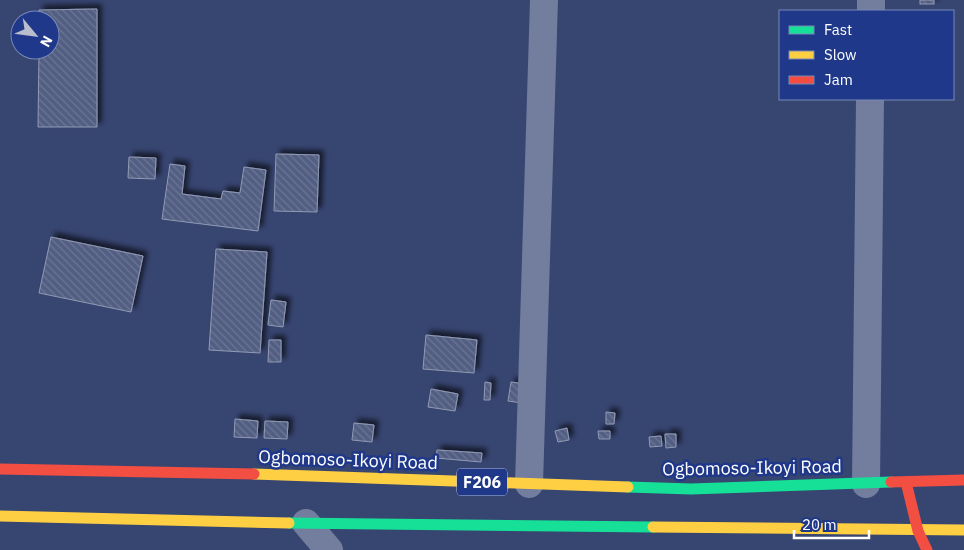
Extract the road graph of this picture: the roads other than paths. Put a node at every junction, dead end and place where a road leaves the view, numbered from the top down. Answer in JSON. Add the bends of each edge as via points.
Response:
{"nodes":[{"id":1,"x":544,"y":0,"type":"edge"},
{"id":2,"x":870,"y":100,"type":"edge"},
{"id":3,"x":0,"y":468,"type":"edge"},
{"id":4,"x":964,"y":480,"type":"edge"},
{"id":5,"x":906,"y":482,"type":"junction"},
{"id":6,"x":529,"y":484,"type":"junction"},
{"id":7,"x":866,"y":484,"type":"junction"},
{"id":8,"x":0,"y":516,"type":"edge"},
{"id":9,"x":306,"y":523,"type":"junction"},
{"id":10,"x":918,"y":530,"type":"junction"},
{"id":11,"x":964,"y":530,"type":"edge"},
{"id":12,"x":329,"y":550,"type":"edge"},
{"id":13,"x":927,"y":550,"type":"edge"}],
"edges":[{"from":1,"to":6,"type":"street"},
{"from":2,"to":7,"type":"street"},
{"from":3,"to":6,"type":"main road","name":"Ogbomoso-Ikoyi Road","number":"F206"},
{"from":4,"to":5,"type":"main road","name":"Ogbomoso-Ikoyi Road","number":"F206"},
{"from":5,"to":7,"type":"main road","name":"Ogbomoso-Ikoyi Road","number":"F206"},
{"from":5,"to":10,"type":"main road"},
{"from":6,"to":7,"type":"main road","name":"Ogbomoso-Ikoyi Road","number":"F206","via":[[691,489]]},
{"from":8,"to":9,"type":"main road"},
{"from":9,"to":10,"type":"main road"},
{"from":9,"to":12,"type":"street"},
{"from":10,"to":11,"type":"main road"},
{"from":10,"to":13,"type":"main road"}]}
